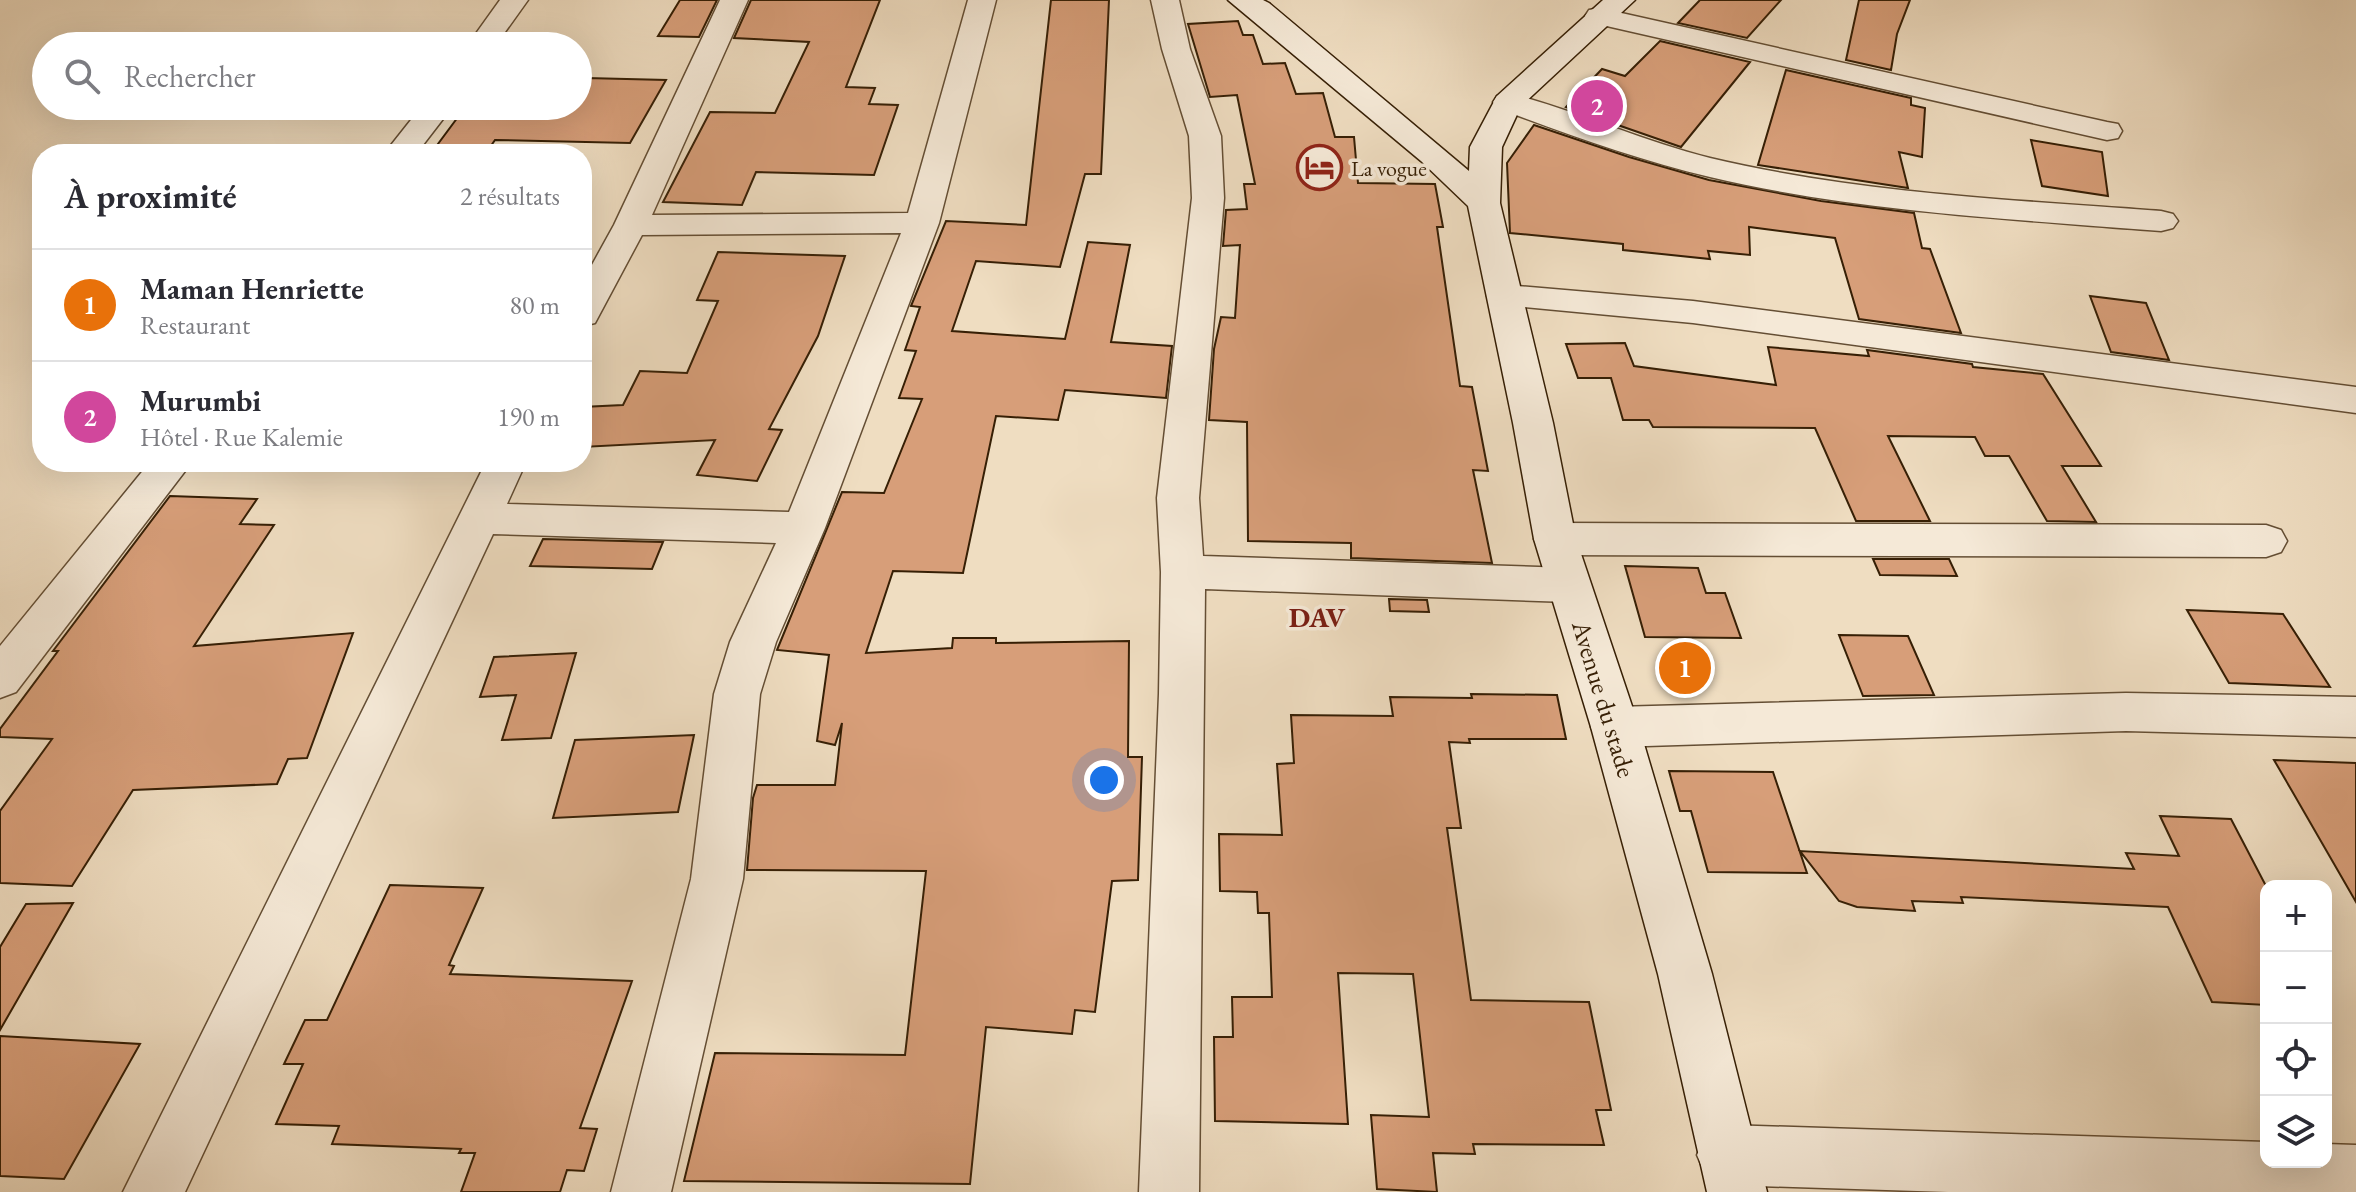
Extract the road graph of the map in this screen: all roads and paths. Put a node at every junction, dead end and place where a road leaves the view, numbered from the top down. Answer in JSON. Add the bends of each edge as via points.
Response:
{"nodes":[{"id":1,"x":514,"y":0,"type":"edge"},
{"id":2,"x":734,"y":0,"type":"edge"},
{"id":3,"x":982,"y":0,"type":"edge"},
{"id":4,"x":1165,"y":0,"type":"edge"},
{"id":5,"x":1242,"y":0,"type":"edge"},
{"id":6,"x":1610,"y":8,"type":"edge"},
{"id":7,"x":491,"y":32,"type":"edge"},
{"id":8,"x":1508,"y":102,"type":"junction"},
{"id":9,"x":427,"y":120,"type":"edge"},
{"id":10,"x":2107,"y":131,"type":"dead end"},
{"id":11,"x":408,"y":144,"type":"edge"},
{"id":12,"x":1484,"y":203,"type":"junction"},
{"id":13,"x":2161,"y":221,"type":"dead end"},
{"id":14,"x":922,"y":223,"type":"junction"},
{"id":15,"x":631,"y":225,"type":"junction"},
{"id":16,"x":1505,"y":296,"type":"junction"},
{"id":17,"x":592,"y":297,"type":"edge"},
{"id":18,"x":2356,"y":400,"type":"edge"},
{"id":19,"x":164,"y":472,"type":"edge"},
{"id":20,"x":501,"y":472,"type":"edge"},
{"id":21,"x":477,"y":518,"type":"junction"},
{"id":22,"x":804,"y":528,"type":"junction"},
{"id":23,"x":1555,"y":539,"type":"junction"},
{"id":24,"x":2266,"y":541,"type":"dead end"},
{"id":25,"x":1183,"y":572,"type":"junction"},
{"id":26,"x":1568,"y":585,"type":"junction"},
{"id":27,"x":0,"y":679,"type":"edge"},
{"id":28,"x":2356,"y":717,"type":"edge"},
{"id":29,"x":1615,"y":727,"type":"junction"},
{"id":30,"x":1732,"y":1173,"type":"edge"},
{"id":31,"x":2356,"y":1175,"type":"edge"},
{"id":32,"x":153,"y":1192,"type":"edge"},
{"id":33,"x":641,"y":1192,"type":"edge"},
{"id":34,"x":1169,"y":1192,"type":"edge"}],
"edges":[{"from":1,"to":7,"type":"street"},
{"from":2,"to":15,"type":"street"},
{"from":3,"to":14,"type":"street"},
{"from":4,"to":25,"type":"street","via":[[1205,136],[1208,198],[1178,498]]},
{"from":5,"to":12,"type":"street","via":[[1432,154]]},
{"from":6,"to":8,"type":"street"},
{"from":6,"to":10,"type":"street"},
{"from":8,"to":12,"type":"street","name":"Avenue du stade","via":[[1486,147]]},
{"from":8,"to":13,"type":"street","via":[[1619,142],[1737,173],[1864,195]]},
{"from":9,"to":11,"type":"street"},
{"from":12,"to":16,"type":"street","name":"Avenue du stade"},
{"from":14,"to":15,"type":"street"},
{"from":14,"to":22,"type":"street"},
{"from":15,"to":17,"type":"street"},
{"from":16,"to":18,"type":"street","via":[[1693,312]]},
{"from":16,"to":23,"type":"street","name":"Avenue du stade"},
{"from":19,"to":27,"type":"street"},
{"from":20,"to":21,"type":"street"},
{"from":21,"to":22,"type":"street"},
{"from":21,"to":32,"type":"street"},
{"from":22,"to":33,"type":"street","via":[[753,642],[737,694],[717,879]]},
{"from":23,"to":24,"type":"street"},
{"from":23,"to":26,"type":"street","name":"Avenue du stade"},
{"from":25,"to":26,"type":"street"},
{"from":25,"to":34,"type":"street"},
{"from":26,"to":29,"type":"street","name":"Avenue du stade"},
{"from":28,"to":29,"type":"street","via":[[2126,712]]},
{"from":29,"to":30,"type":"street","name":"Avenue du stade","via":[[1685,974]]},
{"from":30,"to":31,"type":"street"}]}
